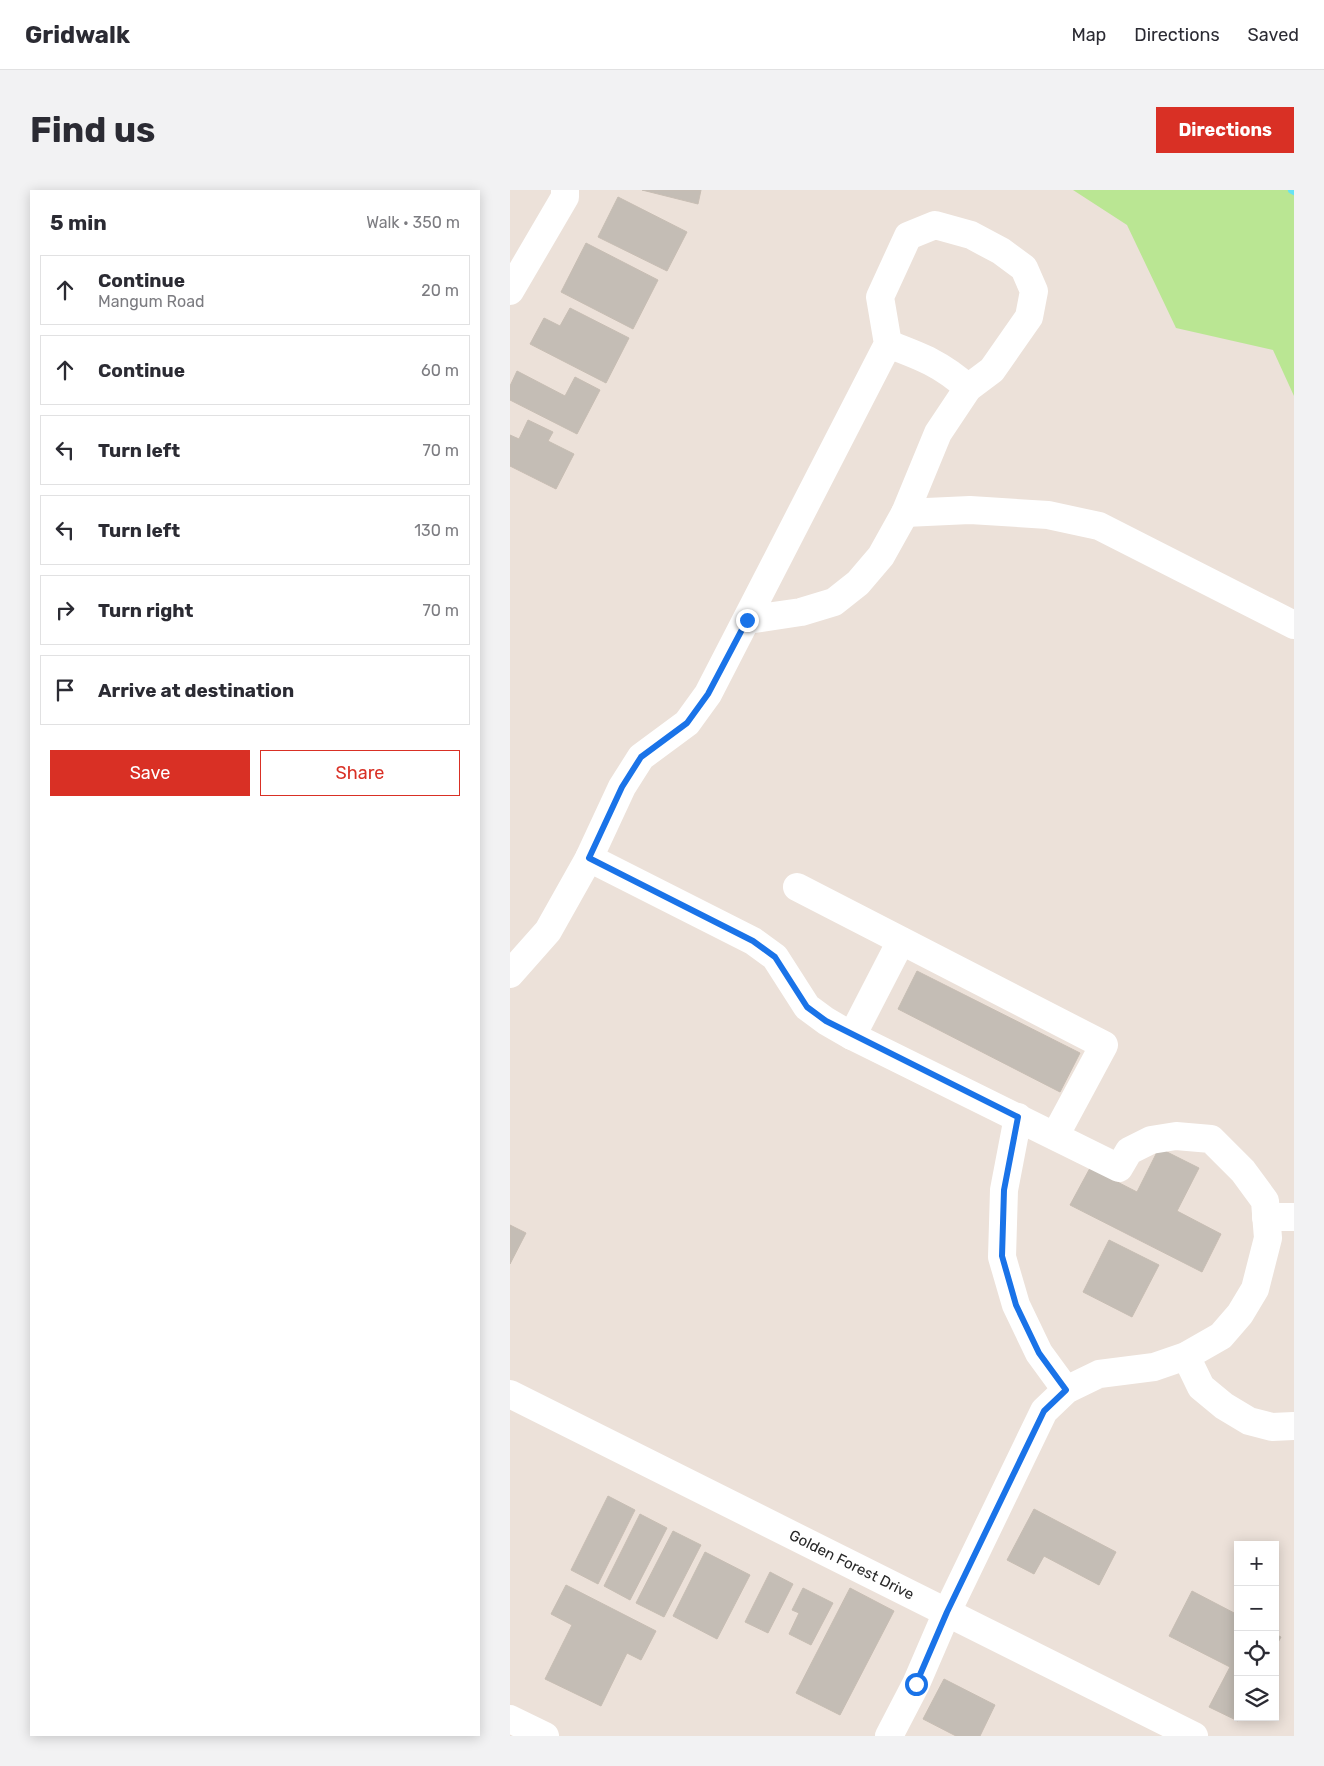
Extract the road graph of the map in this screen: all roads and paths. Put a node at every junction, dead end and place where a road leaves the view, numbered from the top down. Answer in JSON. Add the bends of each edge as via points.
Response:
{"nodes":[{"id":1,"x":565,"y":193,"type":"edge"},
{"id":2,"x":510,"y":291,"type":"edge"},
{"id":3,"x":888,"y":344,"type":"junction"},
{"id":4,"x":968,"y":388,"type":"junction"},
{"id":5,"x":905,"y":513,"type":"junction"},
{"id":6,"x":747,"y":620,"type":"junction"},
{"id":7,"x":1294,"y":625,"type":"edge"},
{"id":8,"x":589,"y":858,"type":"junction"},
{"id":9,"x":797,"y":887,"type":"dead end"},
{"id":10,"x":901,"y":941,"type":"junction"},
{"id":11,"x":510,"y":974,"type":"edge"},
{"id":12,"x":852,"y":1036,"type":"junction"},
{"id":13,"x":1018,"y":1117,"type":"junction"},
{"id":14,"x":1055,"y":1136,"type":"junction"},
{"id":15,"x":1266,"y":1217,"type":"junction"},
{"id":16,"x":1294,"y":1217,"type":"edge"},
{"id":17,"x":1186,"y":1356,"type":"junction"},
{"id":18,"x":1066,"y":1390,"type":"junction"},
{"id":19,"x":510,"y":1394,"type":"edge"},
{"id":20,"x":1294,"y":1426,"type":"edge"},
{"id":21,"x":947,"y":1612,"type":"junction"},
{"id":22,"x":510,"y":1718,"type":"edge"},
{"id":23,"x":545,"y":1736,"type":"edge"},
{"id":24,"x":889,"y":1736,"type":"edge"},
{"id":25,"x":1194,"y":1736,"type":"edge"}],
"edges":[{"from":1,"to":2,"type":"street"},
{"from":3,"to":4,"type":"street","via":[[928,359],[953,374]]},
{"from":3,"to":4,"type":"street","via":[[880,297],[908,236],[935,225],[970,235],[1001,251],[1024,268],[1034,291],[1028,317],[992,370]]},
{"from":3,"to":6,"type":"street"},
{"from":4,"to":5,"type":"street","via":[[938,433]]},
{"from":5,"to":6,"type":"street","via":[[881,556],[858,584],[834,602],[800,612]]},
{"from":5,"to":7,"type":"street","via":[[970,510],[1048,515],[1099,526]]},
{"from":6,"to":8,"type":"street","via":[[708,694],[687,723],[641,757],[622,787]]},
{"from":8,"to":11,"type":"street","via":[[548,931]]},
{"from":8,"to":12,"type":"street","via":[[753,941],[775,957],[807,1007]]},
{"from":9,"to":10,"type":"street"},
{"from":10,"to":12,"type":"street"},
{"from":10,"to":14,"type":"street","via":[[1104,1044]]},
{"from":12,"to":13,"type":"street"},
{"from":13,"to":14,"type":"street"},
{"from":13,"to":18,"type":"street","via":[[1004,1190],[1002,1256],[1016,1305],[1039,1353]]},
{"from":14,"to":15,"type":"street","via":[[1119,1168],[1129,1151],[1151,1140],[1176,1136],[1211,1139],[1243,1170],[1265,1201]]},
{"from":15,"to":16,"type":"street"},
{"from":15,"to":17,"type":"street","via":[[1268,1238],[1255,1289],[1221,1336]]},
{"from":17,"to":18,"type":"street","via":[[1154,1367],[1099,1374]]},
{"from":17,"to":20,"type":"street","via":[[1201,1387],[1224,1406],[1249,1421],[1272,1427]]},
{"from":18,"to":21,"type":"street","via":[[1044,1411]]},
{"from":19,"to":21,"type":"street","name":"Golden Forest Drive"},
{"from":21,"to":24,"type":"street"},
{"from":21,"to":25,"type":"street","name":"Golden Forest Drive"},
{"from":22,"to":23,"type":"street"}]}
